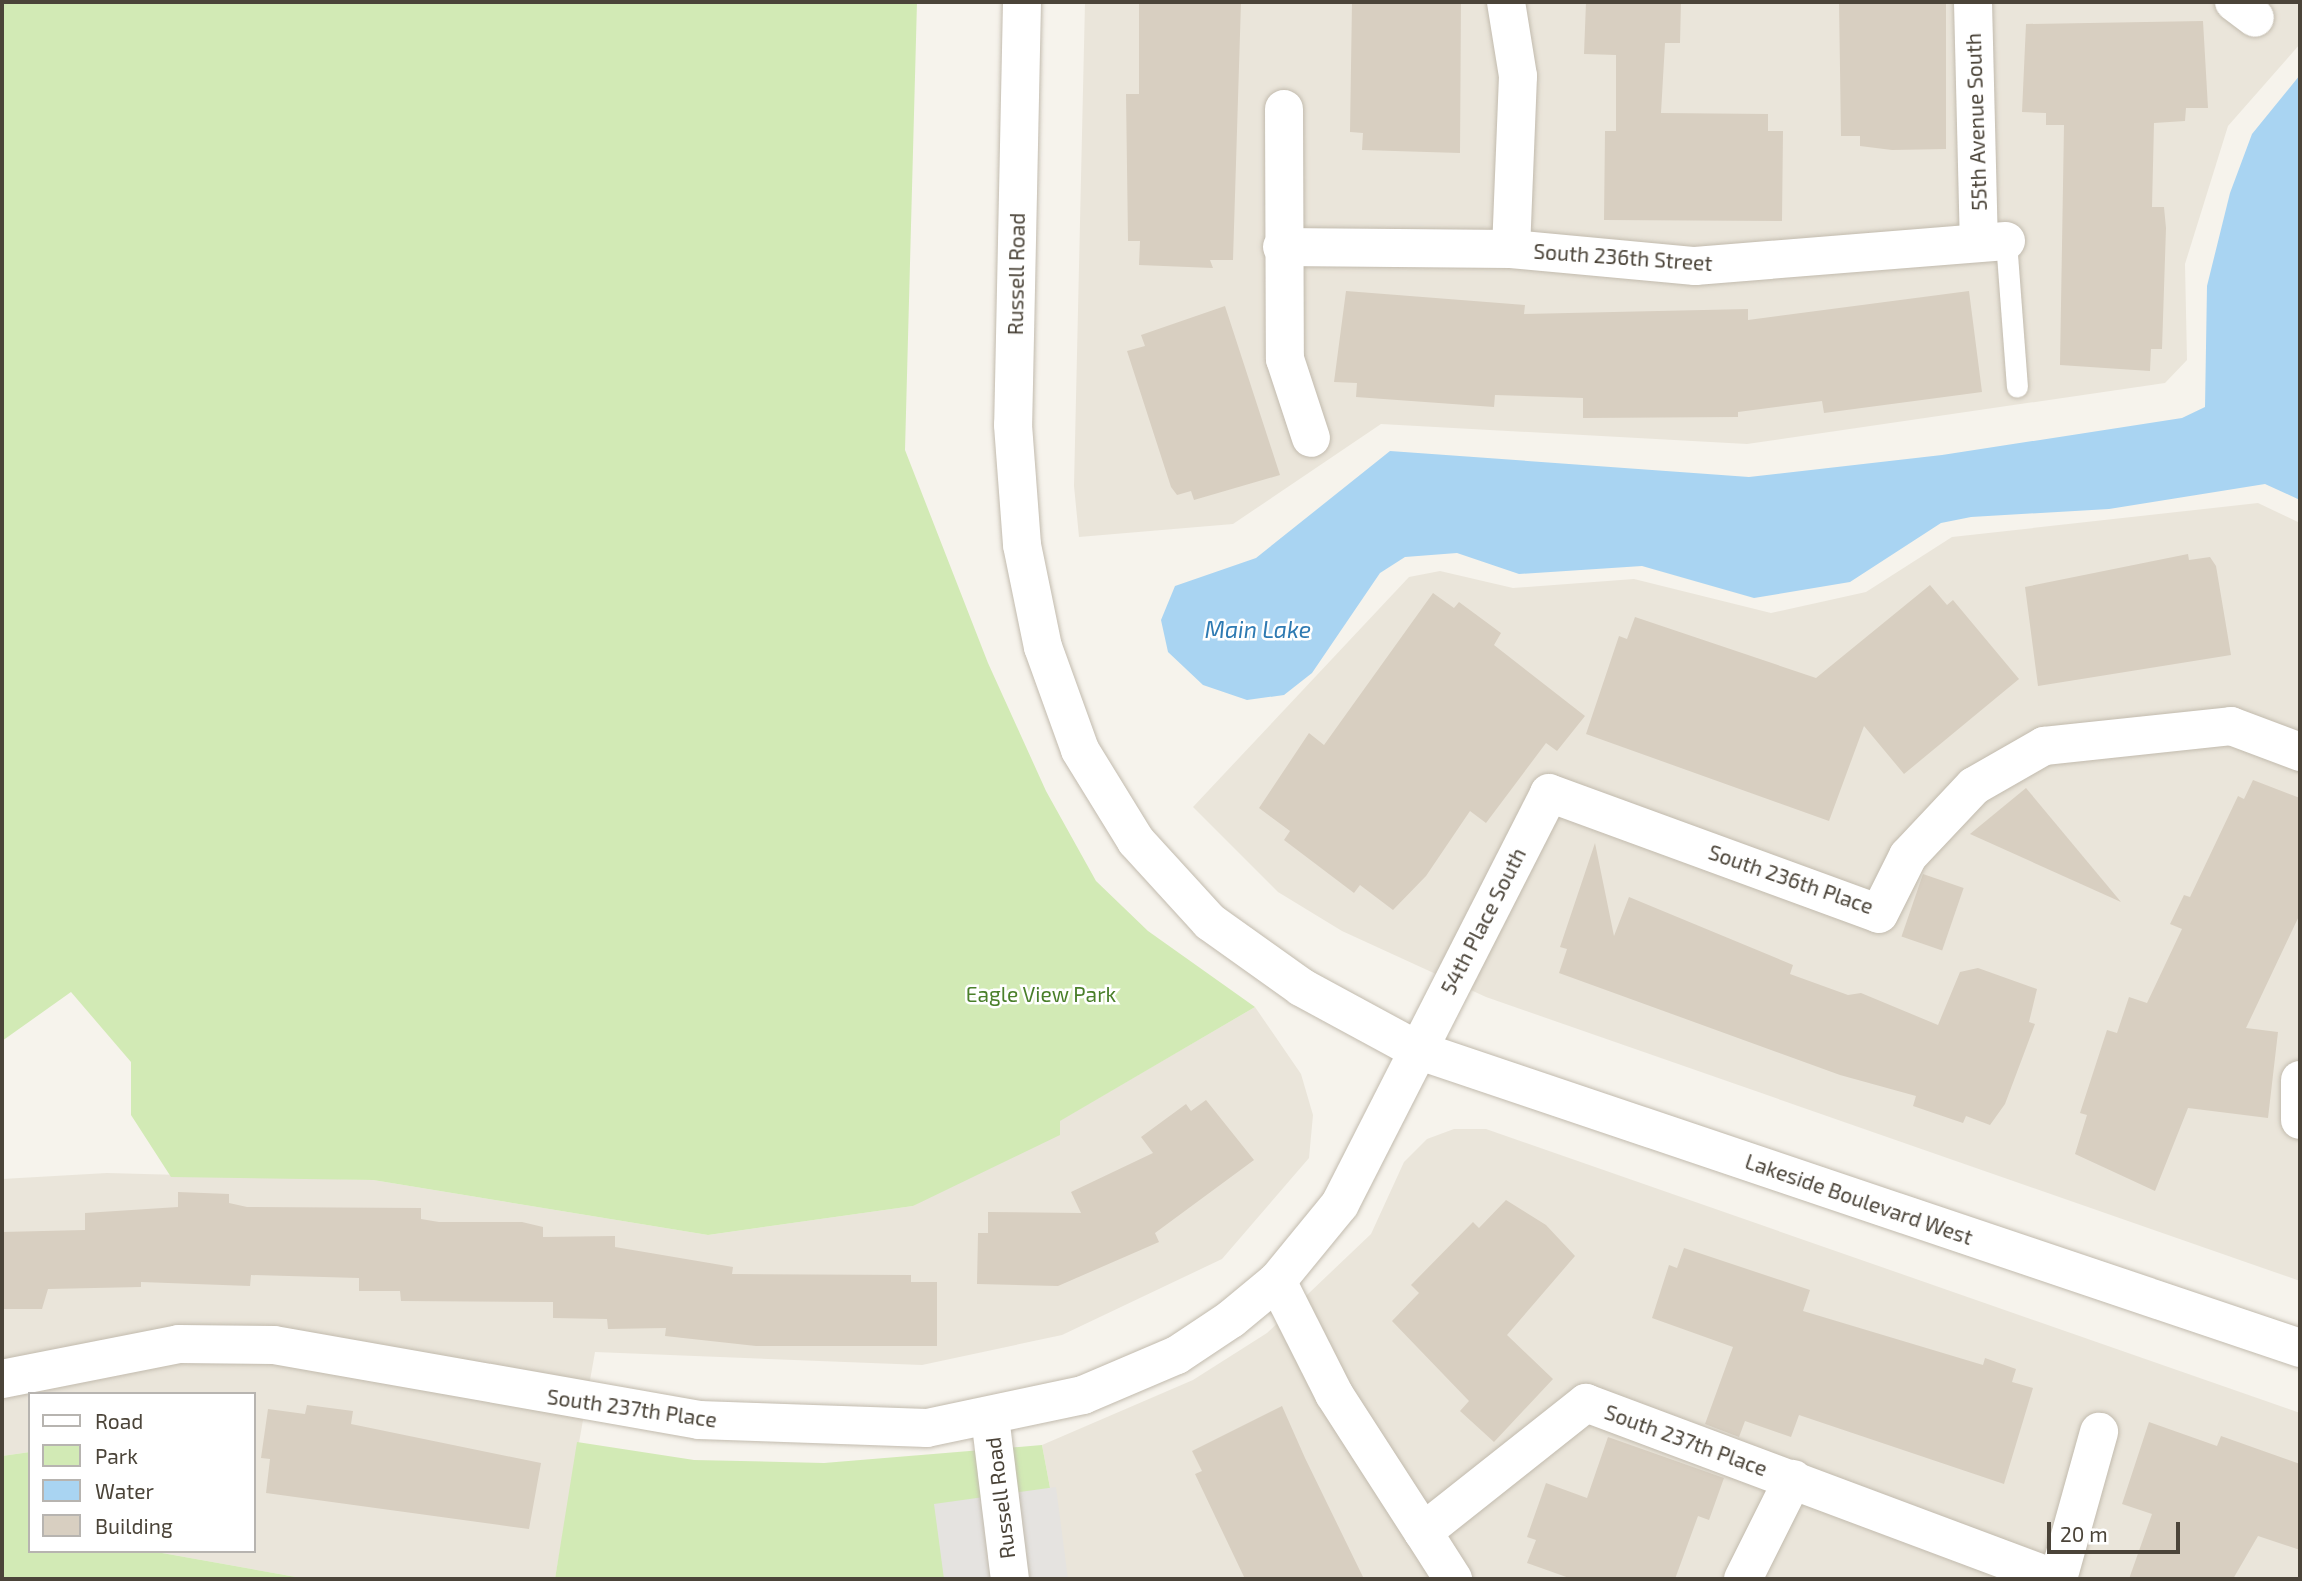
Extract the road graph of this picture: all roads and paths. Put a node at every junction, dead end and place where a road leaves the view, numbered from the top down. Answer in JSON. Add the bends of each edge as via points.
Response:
{"nodes":[{"id":1,"x":1022,"y":2,"type":"edge"},
{"id":2,"x":1506,"y":2,"type":"edge"},
{"id":3,"x":1973,"y":2,"type":"edge"},
{"id":4,"x":1283,"y":109,"type":"dead end"},
{"id":5,"x":1993,"y":241,"type":"junction"},
{"id":6,"x":1282,"y":247,"type":"junction"},
{"id":7,"x":1511,"y":249,"type":"junction"},
{"id":8,"x":2017,"y":387,"type":"dead end"},
{"id":9,"x":1311,"y":438,"type":"dead end"},
{"id":10,"x":2300,"y":752,"type":"edge"},
{"id":11,"x":1549,"y":793,"type":"joint"},
{"id":12,"x":1417,"y":1050,"type":"junction"},
{"id":13,"x":2300,"y":1080,"type":"edge"},
{"id":14,"x":2300,"y":1120,"type":"edge"},
{"id":15,"x":1276,"y":1281,"type":"junction"},
{"id":16,"x":2300,"y":1348,"type":"edge"},
{"id":17,"x":2,"y":1379,"type":"edge"},
{"id":18,"x":990,"y":1417,"type":"junction"},
{"id":19,"x":2099,"y":1432,"type":"dead end"},
{"id":20,"x":1793,"y":1479,"type":"junction"},
{"id":21,"x":1423,"y":1532,"type":"junction"},
{"id":22,"x":1010,"y":1579,"type":"edge"},
{"id":23,"x":1453,"y":1579,"type":"edge"},
{"id":24,"x":1744,"y":1579,"type":"edge"},
{"id":25,"x":2057,"y":1579,"type":"edge"}],
"edges":[{"from":1,"to":12,"type":"street","name":"Russell Road","via":[[1013,425],[1022,545],[1043,647],[1080,750],[1136,841],[1210,922],[1301,987]]},
{"from":2,"to":7,"type":"street","via":[[1518,76]]},
{"from":3,"to":5,"type":"street","name":"55th Avenue South"},
{"from":4,"to":6,"type":"street"},
{"from":5,"to":7,"type":"street","name":"South 236th Street","via":[[1695,266]]},
{"from":5,"to":8,"type":"lane"},
{"from":6,"to":7,"type":"street","name":"South 236th Street"},
{"from":6,"to":9,"type":"street","via":[[1285,359]]},
{"from":10,"to":11,"type":"street","name":"South 236th Place","via":[[2231,726],[2044,746],[1974,786],[1908,856],[1879,914]]},
{"from":11,"to":12,"type":"street","name":"54th Place South"},
{"from":12,"to":15,"type":"street","name":"South 237th Place","via":[[1340,1204]]},
{"from":12,"to":16,"type":"street","name":"Lakeside Boulevard West"},
{"from":13,"to":14,"type":"street"},
{"from":15,"to":18,"type":"street","name":"South 237th Place","via":[[1177,1354],[1083,1395]]},
{"from":15,"to":21,"type":"street","via":[[1334,1394]]},
{"from":17,"to":18,"type":"street","name":"South 237th Place","via":[[179,1344],[274,1345],[699,1420],[915,1428]]},
{"from":18,"to":22,"type":"street","name":"Russell Road"},
{"from":19,"to":25,"type":"street"},
{"from":20,"to":21,"type":"street","name":"South 237th Place","via":[[1586,1403]]},
{"from":20,"to":24,"type":"street"},
{"from":20,"to":25,"type":"street","name":"South 237th Place"},
{"from":21,"to":23,"type":"street"}]}
